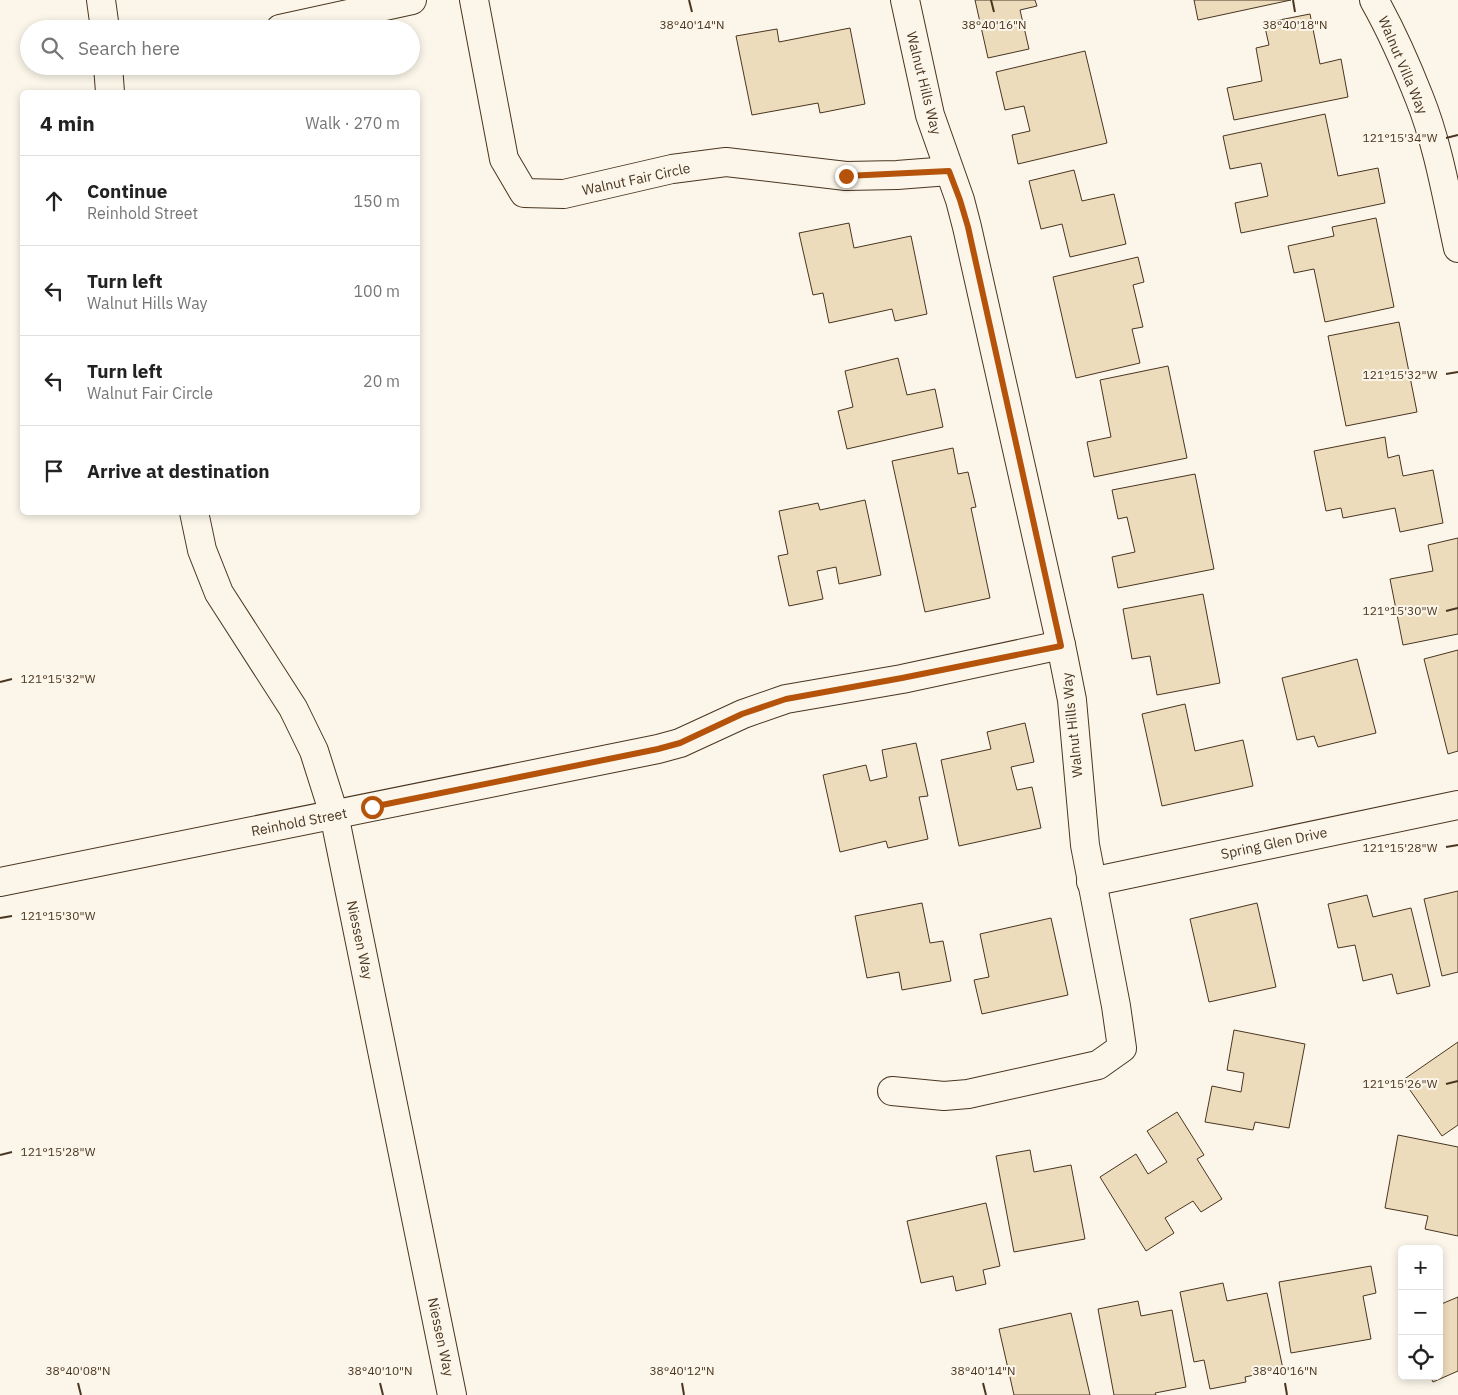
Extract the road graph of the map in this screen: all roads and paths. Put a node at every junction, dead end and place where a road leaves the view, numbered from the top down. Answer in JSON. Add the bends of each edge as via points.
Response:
{"nodes":[{"id":1,"x":100,"y":0,"type":"edge"},
{"id":2,"x":412,"y":0,"type":"edge"},
{"id":3,"x":474,"y":0,"type":"edge"},
{"id":4,"x":905,"y":0,"type":"edge"},
{"id":5,"x":1374,"y":0,"type":"edge"},
{"id":6,"x":103,"y":20,"type":"edge"},
{"id":7,"x":321,"y":20,"type":"edge"},
{"id":8,"x":109,"y":75,"type":"edge"},
{"id":9,"x":110,"y":90,"type":"edge"},
{"id":10,"x":949,"y":171,"type":"junction"},
{"id":11,"x":1458,"y":248,"type":"edge"},
{"id":12,"x":195,"y":515,"type":"edge"},
{"id":13,"x":1061,"y":646,"type":"junction"},
{"id":14,"x":1458,"y":805,"type":"edge"},
{"id":15,"x":334,"y":814,"type":"junction"},
{"id":16,"x":0,"y":882,"type":"edge"},
{"id":17,"x":1091,"y":882,"type":"junction"},
{"id":18,"x":892,"y":1091,"type":"dead end"},
{"id":19,"x":452,"y":1395,"type":"edge"}],
"edges":[{"from":1,"to":6,"type":"street"},
{"from":2,"to":7,"type":"street"},
{"from":3,"to":10,"type":"street","name":"Walnut Fair Circle","via":[[504,159],[524,193],[564,194],[672,169],[726,162],[846,176]]},
{"from":4,"to":10,"type":"street","name":"Walnut Hills Way","via":[[930,115]]},
{"from":5,"to":11,"type":"street","name":"Walnut Villa Way","via":[[1420,98],[1437,154]]},
{"from":8,"to":9,"type":"street"},
{"from":10,"to":13,"type":"street","name":"Walnut Hills Way","via":[[968,227]]},
{"from":12,"to":15,"type":"street","name":"Niessen Way","via":[[202,550],[219,593],[293,708],[314,751]]},
{"from":13,"to":15,"type":"street","name":"Reinhold Street","via":[[786,699],[658,749]]},
{"from":13,"to":17,"type":"street","name":"Walnut Hills Way","via":[[1072,700]]},
{"from":14,"to":17,"type":"street","name":"Spring Glen Drive"},
{"from":15,"to":16,"type":"street","name":"Reinhold Street"},
{"from":15,"to":19,"type":"street","name":"Niessen Way"},
{"from":17,"to":18,"type":"street","name":"Walnut Hills Way","via":[[1122,1048],[1098,1065],[968,1094],[944,1096]]}]}
